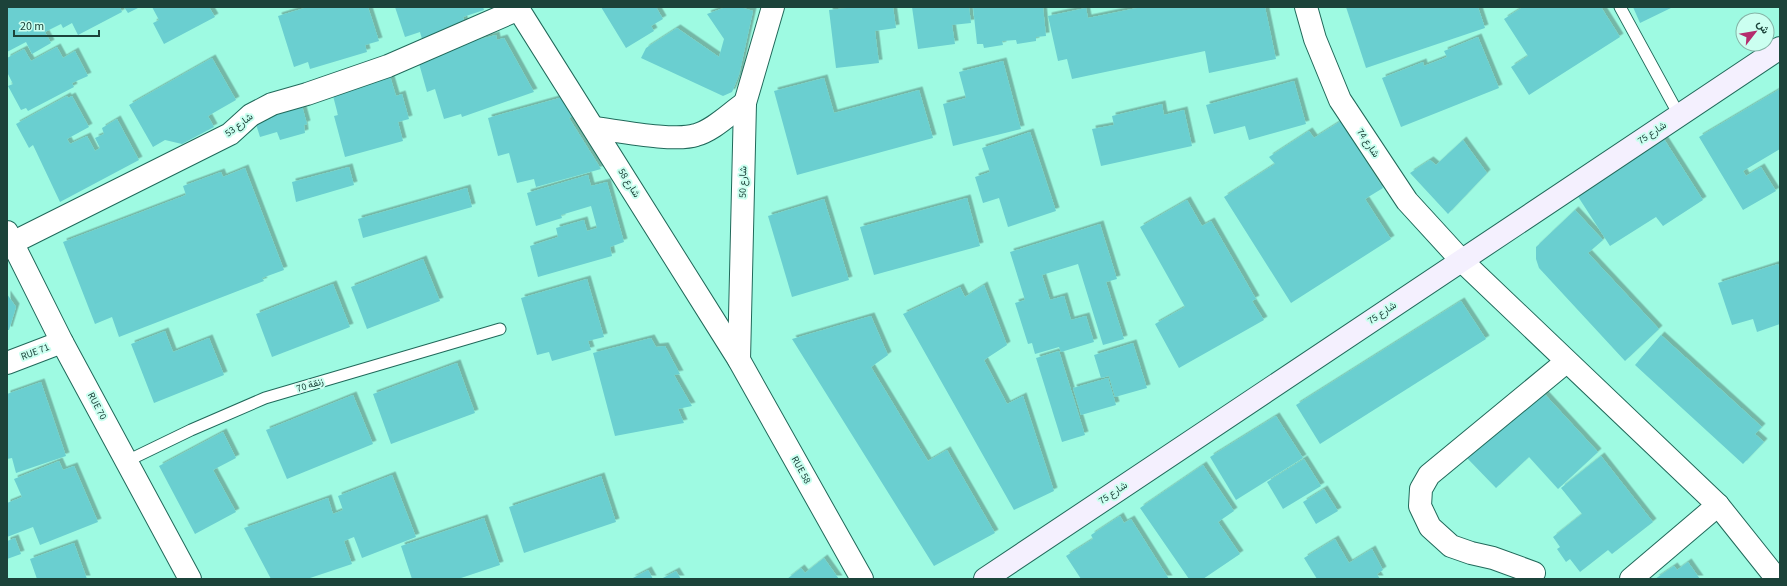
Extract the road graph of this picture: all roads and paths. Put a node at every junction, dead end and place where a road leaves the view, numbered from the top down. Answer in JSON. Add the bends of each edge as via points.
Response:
{"nodes":[{"id":1,"x":1306,"y":7,"type":"edge"},
{"id":2,"x":1620,"y":7,"type":"edge"},
{"id":3,"x":518,"y":8,"type":"edge"},
{"id":4,"x":777,"y":8,"type":"edge"},
{"id":5,"x":1780,"y":48,"type":"edge"},
{"id":6,"x":745,"y":103,"type":"junction"},
{"id":7,"x":1680,"y":115,"type":"junction"},
{"id":8,"x":595,"y":128,"type":"junction"},
{"id":9,"x":10,"y":238,"type":"edge"},
{"id":10,"x":1461,"y":260,"type":"junction"},
{"id":11,"x":500,"y":328,"type":"dead end"},
{"id":12,"x":62,"y":342,"type":"junction"},
{"id":13,"x":739,"y":360,"type":"junction"},
{"id":14,"x":1566,"y":362,"type":"junction"},
{"id":15,"x":7,"y":363,"type":"edge"},
{"id":16,"x":127,"y":461,"type":"junction"},
{"id":17,"x":1718,"y":505,"type":"junction"},
{"id":18,"x":1534,"y":573,"type":"dead end"},
{"id":19,"x":190,"y":579,"type":"edge"},
{"id":20,"x":862,"y":579,"type":"edge"},
{"id":21,"x":985,"y":579,"type":"edge"},
{"id":22,"x":1631,"y":579,"type":"edge"},
{"id":23,"x":1777,"y":579,"type":"edge"}],
"edges":[{"from":1,"to":10,"type":"street","name":"شارع 74","via":[[1315,39],[1340,100],[1407,201]]},
{"from":2,"to":7,"type":"lane"},
{"from":3,"to":8,"type":"street","name":"شارع 58"},
{"from":3,"to":9,"type":"street","name":"شارع 53","via":[[388,66],[272,104],[251,115],[230,134]]},
{"from":4,"to":6,"type":"street","name":"شارع 50"},
{"from":5,"to":7,"type":"street","name":"شارع 75"},
{"from":6,"to":8,"type":"street","via":[[696,136],[669,137]]},
{"from":6,"to":13,"type":"street","name":"شارع 50"},
{"from":7,"to":10,"type":"street","name":"شارع 75"},
{"from":8,"to":13,"type":"street","name":"شارع 58"},
{"from":9,"to":12,"type":"street","name":"RUE 70"},
{"from":10,"to":14,"type":"street","name":"شارع 74"},
{"from":10,"to":21,"type":"street","name":"شارع 75"},
{"from":11,"to":16,"type":"lane","name":"زنقة 70","via":[[265,398]]},
{"from":12,"to":15,"type":"street","name":"RUE 71"},
{"from":12,"to":16,"type":"street","name":"RUE 70"},
{"from":13,"to":20,"type":"street","name":"RUE 58"},
{"from":14,"to":17,"type":"street","name":"شارع 74"},
{"from":14,"to":18,"type":"street","via":[[1429,475],[1421,488],[1420,506],[1430,527],[1451,546]]},
{"from":16,"to":19,"type":"street","name":"RUE 70"},
{"from":17,"to":22,"type":"street"},
{"from":17,"to":23,"type":"street","name":"شارع 74"}]}
